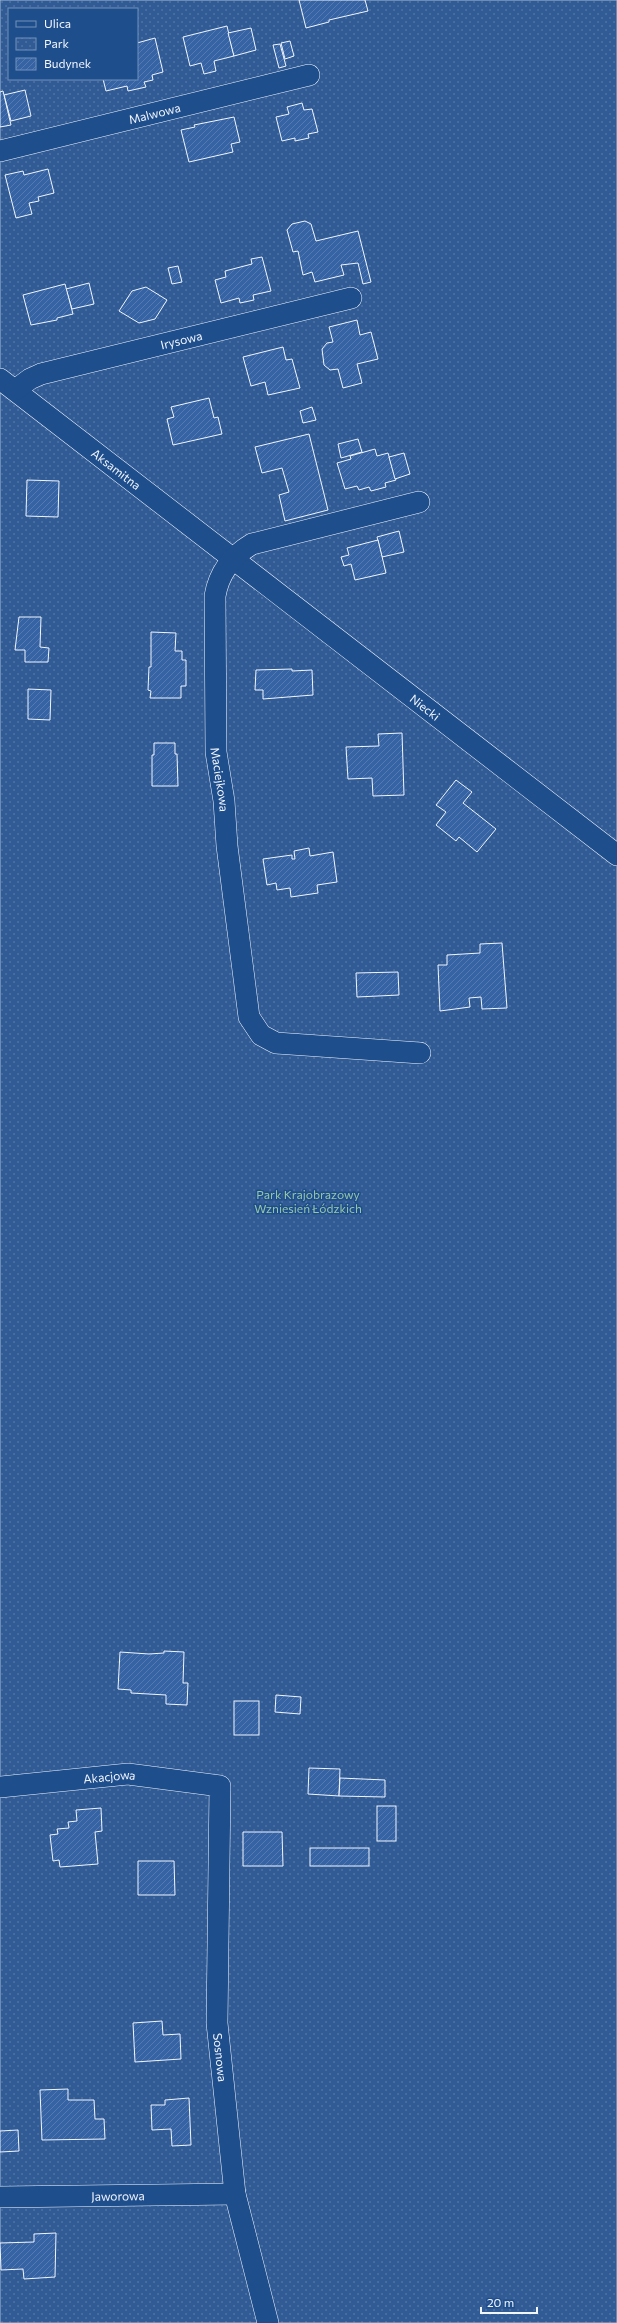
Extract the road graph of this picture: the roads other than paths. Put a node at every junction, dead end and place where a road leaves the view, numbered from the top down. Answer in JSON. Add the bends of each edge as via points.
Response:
{"nodes":[{"id":1,"x":309,"y":75,"type":"dead end"},
{"id":2,"x":0,"y":151,"type":"edge"},
{"id":3,"x":351,"y":298,"type":"dead end"},
{"id":4,"x":7,"y":385,"type":"edge"},
{"id":5,"x":419,"y":502,"type":"dead end"},
{"id":6,"x":233,"y":558,"type":"junction"},
{"id":7,"x":617,"y":855,"type":"edge"},
{"id":8,"x":420,"y":1053,"type":"dead end"},
{"id":9,"x":220,"y":1786,"type":"joint"},
{"id":10,"x":0,"y":1787,"type":"edge"},
{"id":11,"x":235,"y":2194,"type":"junction"},
{"id":12,"x":0,"y":2197,"type":"edge"},
{"id":13,"x":268,"y":2323,"type":"edge"}],
"edges":[{"from":1,"to":2,"type":"street","name":"Malwowa"},
{"from":3,"to":4,"type":"street","name":"Irysowa","via":[[41,374]]},
{"from":4,"to":6,"type":"street","name":"Aksamitna"},
{"from":5,"to":6,"type":"street","name":"Maciejkowa","via":[[262,540]]},
{"from":6,"to":7,"type":"street","name":"Niecki"},
{"from":6,"to":8,"type":"street","name":"Maciejkowa","via":[[222,574],[215,596],[216,752],[249,1018],[260,1035],[276,1043]]},
{"from":9,"to":10,"type":"street","name":"Akacjowa","via":[[128,1774]]},
{"from":9,"to":11,"type":"street","name":"Sosnowa","via":[[217,2023]]},
{"from":11,"to":12,"type":"street","name":"Jaworowa"},
{"from":11,"to":13,"type":"street","name":"Sosnowa"}]}
